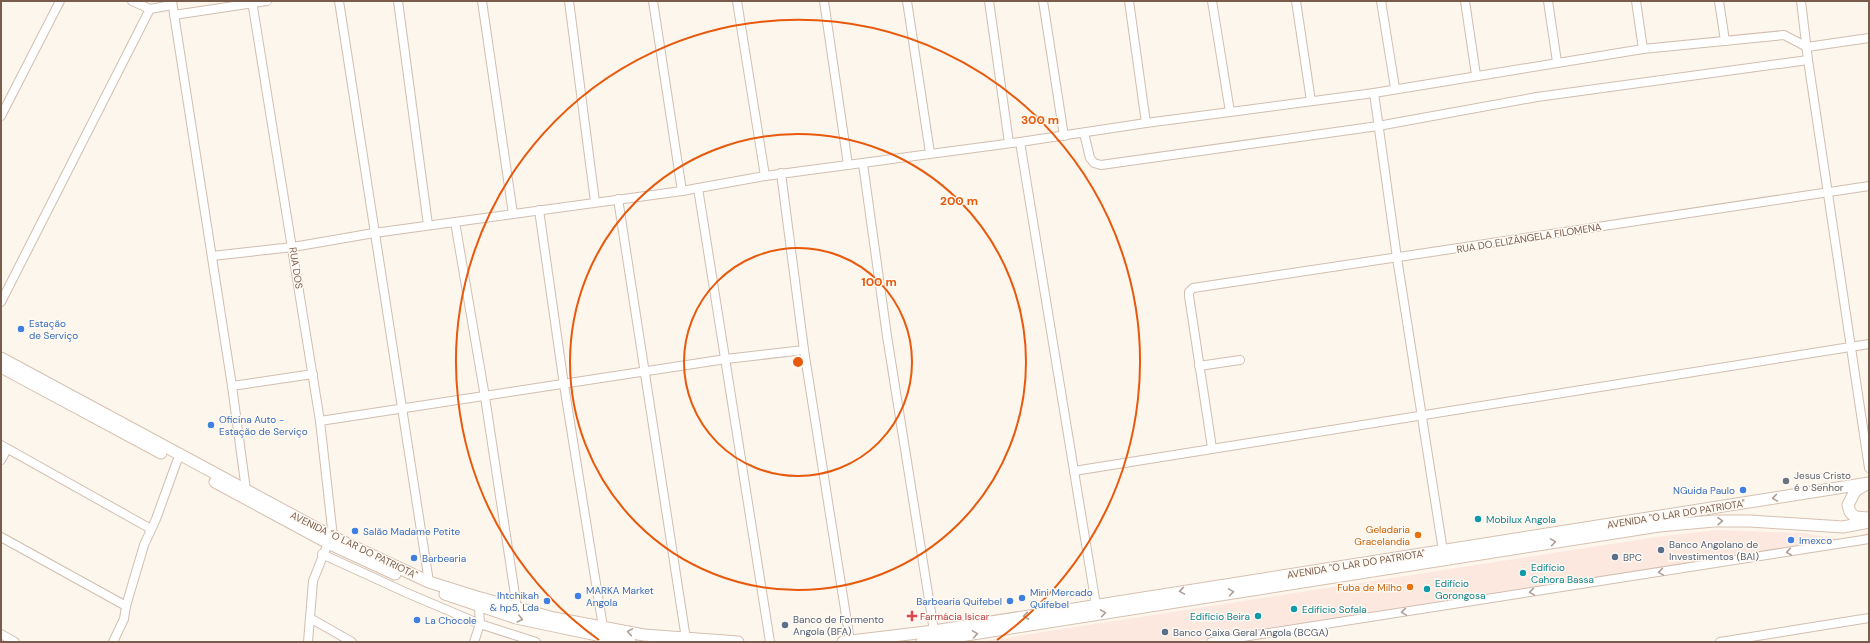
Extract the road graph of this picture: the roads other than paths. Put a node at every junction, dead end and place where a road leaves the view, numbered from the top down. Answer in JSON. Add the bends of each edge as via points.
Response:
{"nodes":[{"id":1,"x":60,"y":1,"type":"edge"},
{"id":2,"x":132,"y":1,"type":"edge"},
{"id":3,"x":267,"y":1,"type":"edge"},
{"id":4,"x":339,"y":1,"type":"edge"},
{"id":5,"x":398,"y":1,"type":"edge"},
{"id":6,"x":482,"y":1,"type":"edge"},
{"id":7,"x":569,"y":1,"type":"edge"},
{"id":8,"x":653,"y":1,"type":"edge"},
{"id":9,"x":737,"y":1,"type":"edge"},
{"id":10,"x":824,"y":1,"type":"edge"},
{"id":11,"x":907,"y":1,"type":"edge"},
{"id":12,"x":989,"y":1,"type":"edge"},
{"id":13,"x":1043,"y":1,"type":"edge"},
{"id":14,"x":1129,"y":1,"type":"edge"},
{"id":15,"x":1212,"y":1,"type":"edge"},
{"id":16,"x":1296,"y":1,"type":"edge"},
{"id":17,"x":1381,"y":1,"type":"edge"},
{"id":18,"x":1465,"y":1,"type":"edge"},
{"id":19,"x":1548,"y":1,"type":"edge"},
{"id":20,"x":1636,"y":1,"type":"edge"},
{"id":21,"x":1719,"y":1,"type":"edge"},
{"id":22,"x":1801,"y":1,"type":"edge"},
{"id":23,"x":253,"y":2,"type":"edge"},
{"id":24,"x":172,"y":3,"type":"edge"},
{"id":25,"x":150,"y":9,"type":"junction"},
{"id":26,"x":174,"y":15,"type":"junction"},
{"id":27,"x":1869,"y":38,"type":"edge"},
{"id":28,"x":1725,"y":41,"type":"junction"},
{"id":29,"x":1807,"y":47,"type":"junction"},
{"id":30,"x":1644,"y":49,"type":"junction"},
{"id":31,"x":1808,"y":60,"type":"junction"},
{"id":32,"x":1557,"y":62,"type":"junction"},
{"id":33,"x":1476,"y":75,"type":"junction"},
{"id":34,"x":1395,"y":88,"type":"junction"},
{"id":35,"x":1374,"y":92,"type":"junction"},
{"id":36,"x":1311,"y":101,"type":"junction"},
{"id":37,"x":1230,"y":112,"type":"junction"},
{"id":38,"x":1,"y":116,"type":"edge"},
{"id":39,"x":1146,"y":123,"type":"junction"},
{"id":40,"x":1378,"y":126,"type":"junction"},
{"id":41,"x":1084,"y":133,"type":"junction"},
{"id":42,"x":1064,"y":136,"type":"junction"},
{"id":43,"x":1020,"y":142,"type":"junction"},
{"id":44,"x":1009,"y":143,"type":"junction"},
{"id":45,"x":930,"y":153,"type":"junction"},
{"id":46,"x":863,"y":164,"type":"junction"},
{"id":47,"x":848,"y":165,"type":"junction"},
{"id":48,"x":781,"y":173,"type":"junction"},
{"id":49,"x":765,"y":176,"type":"junction"},
{"id":50,"x":1869,"y":186,"type":"edge"},
{"id":51,"x":698,"y":188,"type":"junction"},
{"id":52,"x":682,"y":191,"type":"junction"},
{"id":53,"x":1828,"y":192,"type":"junction"},
{"id":54,"x":618,"y":199,"type":"junction"},
{"id":55,"x":595,"y":202,"type":"junction"},
{"id":56,"x":539,"y":210,"type":"junction"},
{"id":57,"x":513,"y":214,"type":"junction"},
{"id":58,"x":455,"y":222,"type":"junction"},
{"id":59,"x":428,"y":225,"type":"junction"},
{"id":60,"x":374,"y":233,"type":"junction"},
{"id":61,"x":293,"y":247,"type":"junction"},
{"id":62,"x":212,"y":256,"type":"junction"},
{"id":63,"x":1397,"y":258,"type":"junction"},
{"id":64,"x":1,"y":302,"type":"edge"},
{"id":65,"x":1869,"y":344,"type":"edge"},
{"id":66,"x":1851,"y":347,"type":"junction"},
{"id":67,"x":804,"y":350,"type":"junction"},
{"id":68,"x":1,"y":358,"type":"edge"},
{"id":69,"x":726,"y":359,"type":"junction"},
{"id":70,"x":1240,"y":360,"type":"dead end"},
{"id":71,"x":1199,"y":366,"type":"junction"},
{"id":72,"x":1,"y":367,"type":"edge"},
{"id":73,"x":645,"y":371,"type":"junction"},
{"id":74,"x":313,"y":374,"type":"junction"},
{"id":75,"x":564,"y":385,"type":"junction"},
{"id":76,"x":232,"y":386,"type":"junction"},
{"id":77,"x":485,"y":397,"type":"junction"},
{"id":78,"x":403,"y":409,"type":"junction"},
{"id":79,"x":1422,"y":416,"type":"junction"},
{"id":80,"x":320,"y":421,"type":"junction"},
{"id":81,"x":4,"y":447,"type":"edge"},
{"id":82,"x":1212,"y":448,"type":"junction"},
{"id":83,"x":1,"y":460,"type":"edge"},
{"id":84,"x":177,"y":461,"type":"junction"},
{"id":85,"x":1869,"y":468,"type":"edge"},
{"id":86,"x":1074,"y":470,"type":"junction"},
{"id":87,"x":1869,"y":483,"type":"edge"},
{"id":88,"x":246,"y":490,"type":"junction"},
{"id":89,"x":1869,"y":518,"type":"edge"},
{"id":90,"x":1869,"y":522,"type":"edge"},
{"id":91,"x":151,"y":529,"type":"junction"},
{"id":92,"x":1,"y":537,"type":"edge"},
{"id":93,"x":1869,"y":539,"type":"edge"},
{"id":94,"x":330,"y":540,"type":"junction"},
{"id":95,"x":1443,"y":551,"type":"junction"},
{"id":96,"x":322,"y":554,"type":"junction"},
{"id":97,"x":429,"y":582,"type":"junction"},
{"id":98,"x":1096,"y":605,"type":"junction"},
{"id":99,"x":126,"y":606,"type":"junction"},
{"id":100,"x":480,"y":607,"type":"junction"},
{"id":101,"x":517,"y":608,"type":"junction"},
{"id":102,"x":310,"y":618,"type":"junction"},
{"id":103,"x":1869,"y":618,"type":"edge"},
{"id":104,"x":480,"y":624,"type":"junction"},
{"id":105,"x":603,"y":627,"type":"junction"},
{"id":106,"x":934,"y":631,"type":"junction"},
{"id":107,"x":1,"y":634,"type":"edge"},
{"id":108,"x":686,"y":639,"type":"junction"},
{"id":109,"x":15,"y":642,"type":"edge"},
{"id":110,"x":113,"y":642,"type":"edge"},
{"id":111,"x":308,"y":642,"type":"edge"},
{"id":112,"x":352,"y":642,"type":"edge"},
{"id":113,"x":474,"y":642,"type":"edge"},
{"id":114,"x":536,"y":642,"type":"edge"},
{"id":115,"x":630,"y":642,"type":"edge"},
{"id":116,"x":738,"y":642,"type":"edge"},
{"id":117,"x":770,"y":642,"type":"edge"},
{"id":118,"x":843,"y":642,"type":"edge"},
{"id":119,"x":850,"y":642,"type":"edge"},
{"id":120,"x":922,"y":642,"type":"edge"},
{"id":121,"x":1211,"y":642,"type":"edge"},
{"id":122,"x":1720,"y":642,"type":"edge"}],
"edges":[{"from":1,"to":38,"type":"street"},
{"from":2,"to":25,"type":"street"},
{"from":3,"to":23,"type":"street"},
{"from":4,"to":60,"type":"street"},
{"from":5,"to":59,"type":"street"},
{"from":6,"to":57,"type":"street"},
{"from":7,"to":55,"type":"street"},
{"from":8,"to":52,"type":"street"},
{"from":9,"to":49,"type":"street"},
{"from":10,"to":47,"type":"street"},
{"from":11,"to":45,"type":"street"},
{"from":12,"to":44,"type":"street"},
{"from":13,"to":42,"type":"street"},
{"from":14,"to":39,"type":"street"},
{"from":15,"to":37,"type":"street"},
{"from":16,"to":36,"type":"street"},
{"from":17,"to":34,"type":"street"},
{"from":18,"to":33,"type":"street"},
{"from":19,"to":32,"type":"street"},
{"from":20,"to":30,"type":"street"},
{"from":21,"to":28,"type":"street"},
{"from":22,"to":29,"type":"street"},
{"from":23,"to":26,"type":"street"},
{"from":23,"to":61,"type":"street","name":"RUA DOS"},
{"from":24,"to":25,"type":"street"},
{"from":24,"to":26,"type":"street"},
{"from":25,"to":64,"type":"street"},
{"from":26,"to":62,"type":"street","via":[[192,142]]},
{"from":27,"to":29,"type":"street"},
{"from":28,"to":29,"type":"street","via":[[1784,35]]},
{"from":28,"to":30,"type":"street"},
{"from":29,"to":31,"type":"street"},
{"from":30,"to":32,"type":"street"},
{"from":31,"to":40,"type":"street","via":[[1537,98]]},
{"from":31,"to":53,"type":"street"},
{"from":32,"to":33,"type":"street"},
{"from":33,"to":34,"type":"street"},
{"from":34,"to":35,"type":"street"},
{"from":35,"to":36,"type":"street"},
{"from":35,"to":40,"type":"street"},
{"from":36,"to":37,"type":"street"},
{"from":37,"to":39,"type":"street"},
{"from":39,"to":41,"type":"street"},
{"from":40,"to":41,"type":"street","via":[[1101,164],[1094,163],[1090,158]]},
{"from":40,"to":63,"type":"street"},
{"from":41,"to":42,"type":"street"},
{"from":42,"to":43,"type":"street"},
{"from":43,"to":44,"type":"street"},
{"from":43,"to":86,"type":"street"},
{"from":44,"to":45,"type":"street"},
{"from":45,"to":46,"type":"street"},
{"from":46,"to":47,"type":"street"},
{"from":46,"to":106,"type":"street","via":[[887,336]]},
{"from":47,"to":48,"type":"street"},
{"from":48,"to":49,"type":"street"},
{"from":48,"to":67,"type":"street"},
{"from":49,"to":51,"type":"street"},
{"from":50,"to":53,"type":"street","name":"RUA DO ELIZÂNGELA FILOMENA"},
{"from":51,"to":52,"type":"street"},
{"from":51,"to":69,"type":"street"},
{"from":52,"to":54,"type":"street"},
{"from":53,"to":63,"type":"street","name":"RUA DO ELIZÂNGELA FILOMENA"},
{"from":53,"to":66,"type":"street"},
{"from":54,"to":55,"type":"street"},
{"from":54,"to":73,"type":"street"},
{"from":55,"to":56,"type":"street"},
{"from":56,"to":57,"type":"street"},
{"from":56,"to":75,"type":"street"},
{"from":57,"to":58,"type":"street"},
{"from":58,"to":59,"type":"street"},
{"from":58,"to":77,"type":"street"},
{"from":59,"to":60,"type":"street"},
{"from":60,"to":61,"type":"street"},
{"from":60,"to":78,"type":"street"},
{"from":61,"to":62,"type":"street"},
{"from":61,"to":74,"type":"street","name":"RUA DOS"},
{"from":62,"to":76,"type":"street"},
{"from":63,"to":71,"type":"street","name":"RUA DO ELIZÂNGELA FILOMENA","via":[[1193,288],[1189,296]]},
{"from":63,"to":79,"type":"street"},
{"from":65,"to":66,"type":"street"},
{"from":66,"to":79,"type":"street"},
{"from":66,"to":85,"type":"street"},
{"from":67,"to":69,"type":"street"},
{"from":67,"to":119,"type":"street"},
{"from":68,"to":88,"type":"main road","name":"AVENIDA \"O LAR DO PATRIOTA\""},
{"from":69,"to":73,"type":"street"},
{"from":69,"to":117,"type":"street"},
{"from":70,"to":71,"type":"street"},
{"from":71,"to":82,"type":"street"},
{"from":72,"to":84,"type":"main road","name":"AVENIDA \"O LAR DO PATRIOTA\""},
{"from":73,"to":75,"type":"street"},
{"from":73,"to":108,"type":"street"},
{"from":74,"to":76,"type":"street"},
{"from":74,"to":80,"type":"street","name":"RUA DOS"},
{"from":75,"to":77,"type":"street"},
{"from":75,"to":105,"type":"street"},
{"from":76,"to":88,"type":"street"},
{"from":77,"to":78,"type":"street"},
{"from":77,"to":101,"type":"street"},
{"from":78,"to":80,"type":"street"},
{"from":78,"to":97,"type":"street"},
{"from":79,"to":82,"type":"street"},
{"from":79,"to":95,"type":"street"},
{"from":80,"to":94,"type":"street","name":"RUA DOS"},
{"from":81,"to":83,"type":"street"},
{"from":81,"to":91,"type":"street"},
{"from":82,"to":86,"type":"street"},
{"from":84,"to":91,"type":"street"},
{"from":84,"to":94,"type":"main road","name":"AVENIDA \"O LAR DO PATRIOTA\""},
{"from":86,"to":98,"type":"street"},
{"from":87,"to":89,"type":"main road","via":[[1855,491],[1848,505],[1855,517]]},
{"from":87,"to":95,"type":"main road","name":"AVENIDA \"O LAR DO PATRIOTA\"","one_way":true},
{"from":88,"to":94,"type":"main road","name":"AVENIDA \"O LAR DO PATRIOTA\""},
{"from":120,"to":90,"type":"main road","name":"AVENIDA \"O LAR DO PATRIOTA\"","one_way":true,"via":[[1659,526],[1750,521],[1843,528]]},
{"from":91,"to":99,"type":"street"},
{"from":92,"to":99,"type":"street"},
{"from":93,"to":121,"type":"street","one_way":true},
{"from":94,"to":96,"type":"street"},
{"from":94,"to":97,"type":"main road","name":"AVENIDA \"O LAR DO PATRIOTA\""},
{"from":94,"to":100,"type":"main road","name":"AVENIDA \"O LAR DO PATRIOTA\"","via":[[404,578]]},
{"from":95,"to":98,"type":"main road","name":"AVENIDA \"O LAR DO PATRIOTA\"","one_way":true},
{"from":96,"to":102,"type":"street","via":[[313,581]]},
{"from":96,"to":104,"type":"street"},
{"from":97,"to":101,"type":"main road","name":"AVENIDA \"O LAR DO PATRIOTA\""},
{"from":98,"to":106,"type":"main road","name":"AVENIDA \"O LAR DO PATRIOTA\"","one_way":true},
{"from":99,"to":110,"type":"street","via":[[124,619]]},
{"from":100,"to":104,"type":"street"},
{"from":100,"to":115,"type":"main road","name":"AVENIDA \"O LAR DO PATRIOTA\"","one_way":true,"via":[[535,623]]},
{"from":101,"to":105,"type":"main road","name":"AVENIDA \"O LAR DO PATRIOTA\""},
{"from":102,"to":111,"type":"street"},
{"from":102,"to":112,"type":"street"},
{"from":103,"to":122,"type":"street"},
{"from":104,"to":113,"type":"street"},
{"from":104,"to":114,"type":"street"},
{"from":108,"to":105,"type":"main road","name":"AVENIDA \"O LAR DO PATRIOTA\"","one_way":true},
{"from":106,"to":119,"type":"main road","name":"AVENIDA \"O LAR DO PATRIOTA\""},
{"from":107,"to":109,"type":"street"},
{"from":108,"to":116,"type":"main road","name":"AVENIDA \"O LAR DO PATRIOTA\""},
{"from":118,"to":119,"type":"main road","name":"AVENIDA \"O LAR DO PATRIOTA\""}]}
